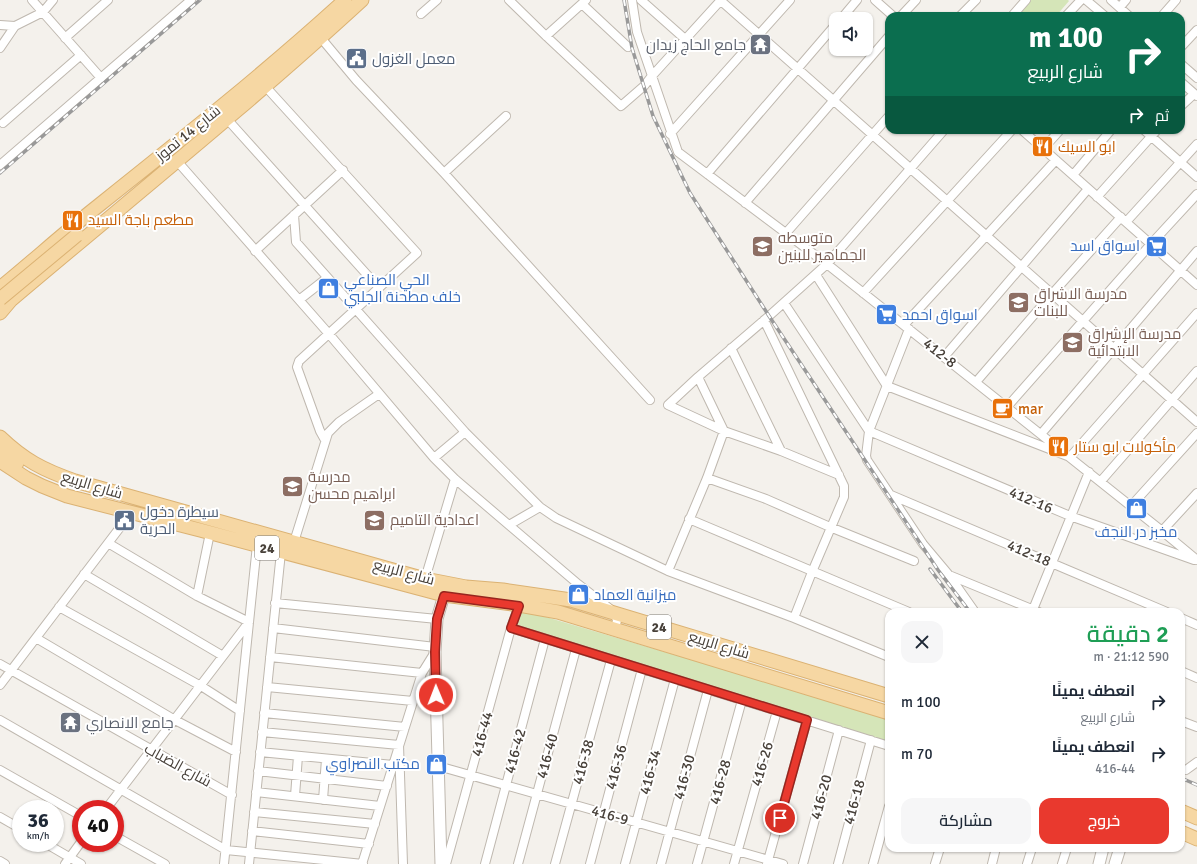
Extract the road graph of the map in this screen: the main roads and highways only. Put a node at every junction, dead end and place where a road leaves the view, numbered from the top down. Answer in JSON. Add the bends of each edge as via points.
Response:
{"nodes":[{"id":1,"x":345,"y":0,"type":"edge"},
{"id":2,"x":362,"y":0,"type":"edge"},
{"id":3,"x":215,"y":128,"type":"junction"},
{"id":4,"x":29,"y":264,"type":"junction"},
{"id":5,"x":39,"y":276,"type":"junction"},
{"id":6,"x":0,"y":288,"type":"edge"},
{"id":7,"x":5,"y":299,"type":"edge"},
{"id":8,"x":0,"y":312,"type":"edge"},
{"id":9,"x":0,"y":437,"type":"edge"},
{"id":10,"x":0,"y":450,"type":"edge"},
{"id":11,"x":0,"y":461,"type":"edge"},
{"id":12,"x":205,"y":531,"type":"junction"},
{"id":13,"x":885,"y":695,"type":"edge"},
{"id":14,"x":885,"y":712,"type":"edge"},
{"id":15,"x":1185,"y":813,"type":"edge"},
{"id":16,"x":1197,"y":818,"type":"edge"},
{"id":17,"x":1185,"y":834,"type":"edge"},
{"id":18,"x":1197,"y":839,"type":"edge"}],
"edges":[{"from":1,"to":4,"type":"main road","name":"شارع 14 تموز","via":[[292,48]]},
{"from":2,"to":3,"type":"main road","name":"شارع 14 تموز"},
{"from":3,"to":5,"type":"main road","name":"شارع 14 تموز"},
{"from":3,"to":7,"type":"main road","bridge":true,"via":[[180,146]]},
{"from":4,"to":5,"type":"main road","via":[[36,267]]},
{"from":4,"to":6,"type":"main road","name":"شارع 14 تموز"},
{"from":5,"to":7,"type":"main road","name":"شارع 14 تموز"},
{"from":7,"to":8,"type":"main road"},
{"from":9,"to":13,"type":"main road","name":"شارع الربيع","number":"24","via":[[33,464],[75,481],[425,579],[466,587],[571,600]]},
{"from":10,"to":12,"type":"main road","via":[[43,478],[89,494],[171,515]]},
{"from":11,"to":12,"type":"main road","name":"شارع الربيع","number":"24","via":[[26,478],[67,496]]},
{"from":12,"to":14,"type":"main road","name":"شارع الربيع","number":"24","via":[[444,596],[558,612]]},
{"from":15,"to":16,"type":"main road"},
{"from":17,"to":18,"type":"main road"}]}
